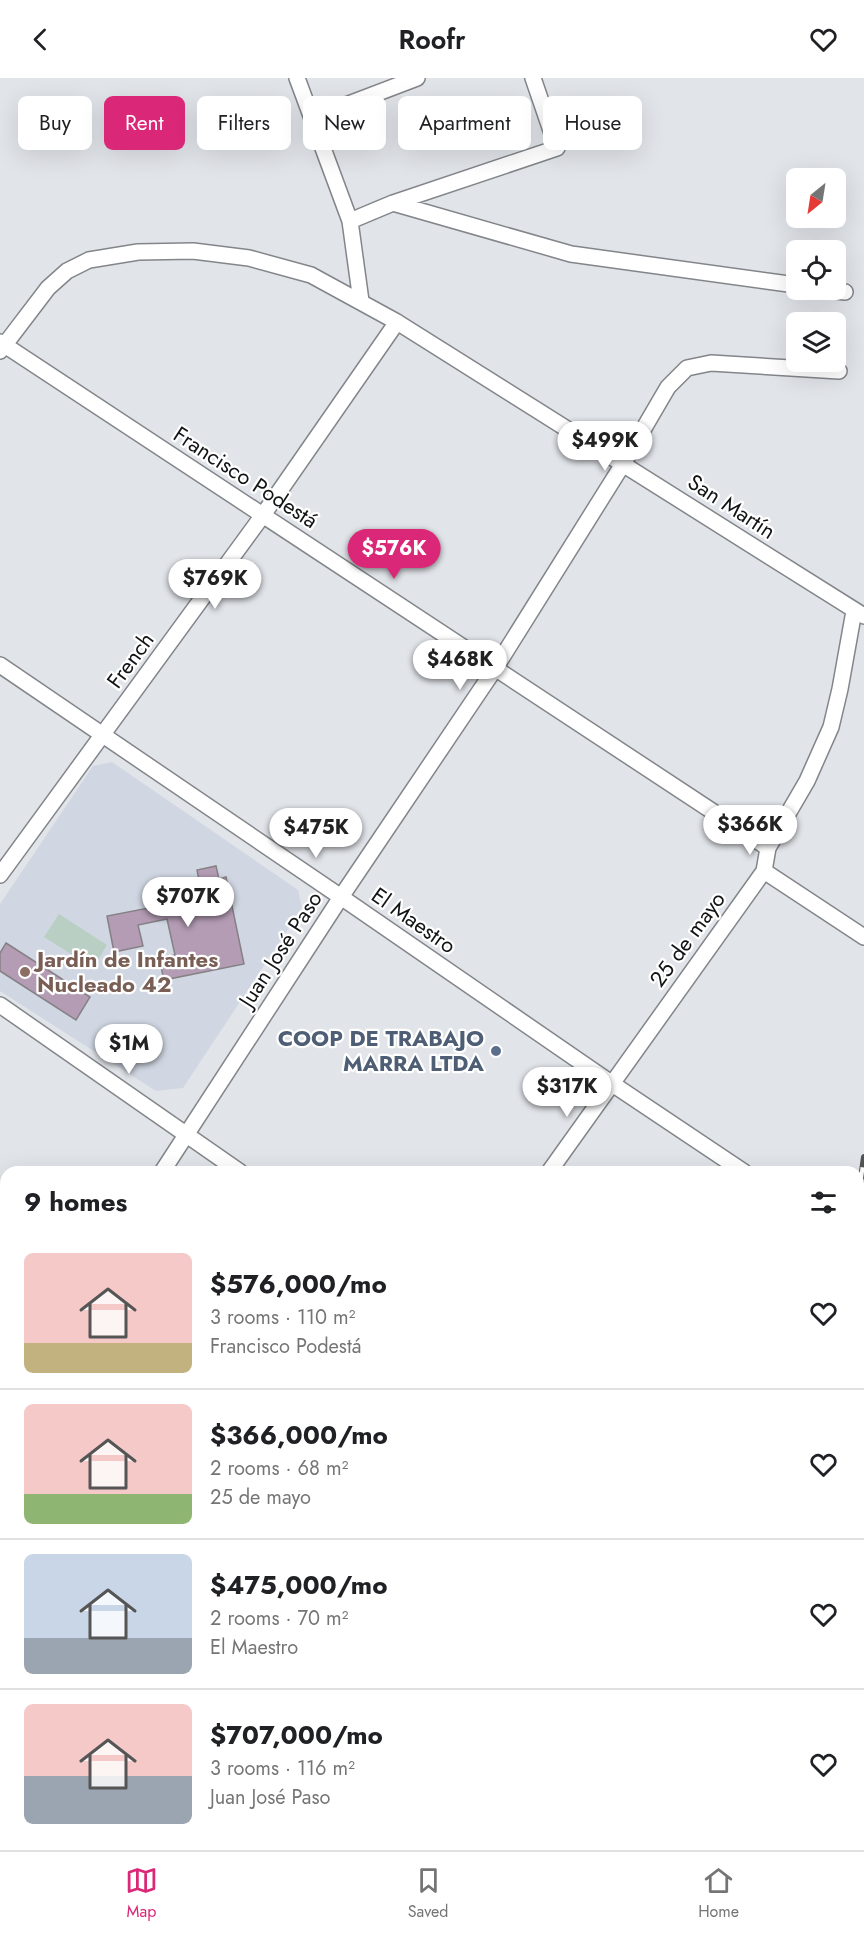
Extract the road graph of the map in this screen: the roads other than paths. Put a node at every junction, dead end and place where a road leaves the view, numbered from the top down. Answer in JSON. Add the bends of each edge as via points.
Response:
{"nodes":[{"id":1,"x":297,"y":78,"type":"edge"},
{"id":2,"x":417,"y":78,"type":"edge"},
{"id":3,"x":532,"y":78,"type":"edge"},
{"id":4,"x":304,"y":96,"type":"edge"},
{"id":5,"x":370,"y":96,"type":"edge"},
{"id":6,"x":324,"y":150,"type":"edge"},
{"id":7,"x":393,"y":203,"type":"junction"},
{"id":8,"x":350,"y":221,"type":"junction"},
{"id":9,"x":786,"y":284,"type":"edge"},
{"id":10,"x":361,"y":301,"type":"junction"},
{"id":11,"x":397,"y":322,"type":"junction"},
{"id":12,"x":1,"y":346,"type":"edge"},
{"id":13,"x":786,"y":368,"type":"edge"},
{"id":14,"x":623,"y":464,"type":"junction"},
{"id":15,"x":263,"y":515,"type":"junction"},
{"id":16,"x":859,"y":614,"type":"edge"},
{"id":17,"x":0,"y":665,"type":"edge"},
{"id":18,"x":496,"y":667,"type":"junction"},
{"id":19,"x":104,"y":734,"type":"junction"},
{"id":20,"x":768,"y":848,"type":"junction"},
{"id":21,"x":2,"y":866,"type":"edge"},
{"id":22,"x":764,"y":871,"type":"junction"},
{"id":23,"x":341,"y":897,"type":"junction"},
{"id":24,"x":864,"y":937,"type":"edge"},
{"id":25,"x":0,"y":1005,"type":"edge"},
{"id":26,"x":611,"y":1083,"type":"junction"},
{"id":27,"x":186,"y":1134,"type":"junction"},
{"id":28,"x":166,"y":1166,"type":"edge"},
{"id":29,"x":231,"y":1166,"type":"edge"},
{"id":30,"x":553,"y":1166,"type":"edge"},
{"id":31,"x":734,"y":1166,"type":"edge"}],
"edges":[{"from":1,"to":4,"type":"street"},
{"from":2,"to":5,"type":"street"},
{"from":3,"to":7,"type":"street","via":[[557,148]]},
{"from":6,"to":8,"type":"street"},
{"from":7,"to":8,"type":"street"},
{"from":7,"to":9,"type":"street","via":[[571,254]]},
{"from":8,"to":10,"type":"street"},
{"from":10,"to":11,"type":"street","name":"San Martín"},
{"from":10,"to":12,"type":"street","name":"San Martín","via":[[311,275],[249,258],[193,251],[138,252],[89,260],[67,270]]},
{"from":11,"to":14,"type":"street","name":"San Martín"},
{"from":11,"to":15,"type":"street","name":"French"},
{"from":12,"to":15,"type":"street","name":"Francisco Podestá"},
{"from":13,"to":14,"type":"street","name":"Juan José Paso","via":[[711,363],[687,368],[668,387]]},
{"from":14,"to":16,"type":"street","name":"San Martín"},
{"from":14,"to":18,"type":"street","name":"Juan José Paso"},
{"from":15,"to":18,"type":"street","name":"Francisco Podestá"},
{"from":15,"to":19,"type":"street","name":"French"},
{"from":16,"to":20,"type":"street","name":"25 de mayo","via":[[831,727],[807,781]]},
{"from":17,"to":19,"type":"street","name":"El Maestro"},
{"from":18,"to":20,"type":"street","name":"Francisco Podestá"},
{"from":18,"to":23,"type":"street","name":"Juan José Paso"},
{"from":19,"to":21,"type":"street","name":"French"},
{"from":19,"to":23,"type":"street","name":"El Maestro"},
{"from":20,"to":22,"type":"street","name":"25 de mayo"},
{"from":22,"to":24,"type":"street"},
{"from":22,"to":26,"type":"street","name":"25 de mayo"},
{"from":23,"to":26,"type":"street","name":"El Maestro"},
{"from":23,"to":27,"type":"street","name":"Juan José Paso"},
{"from":25,"to":27,"type":"street"},
{"from":26,"to":30,"type":"street","name":"25 de mayo"},
{"from":26,"to":31,"type":"street","name":"El Maestro"},
{"from":27,"to":28,"type":"street","name":"Juan José Paso"},
{"from":27,"to":29,"type":"street"}]}
